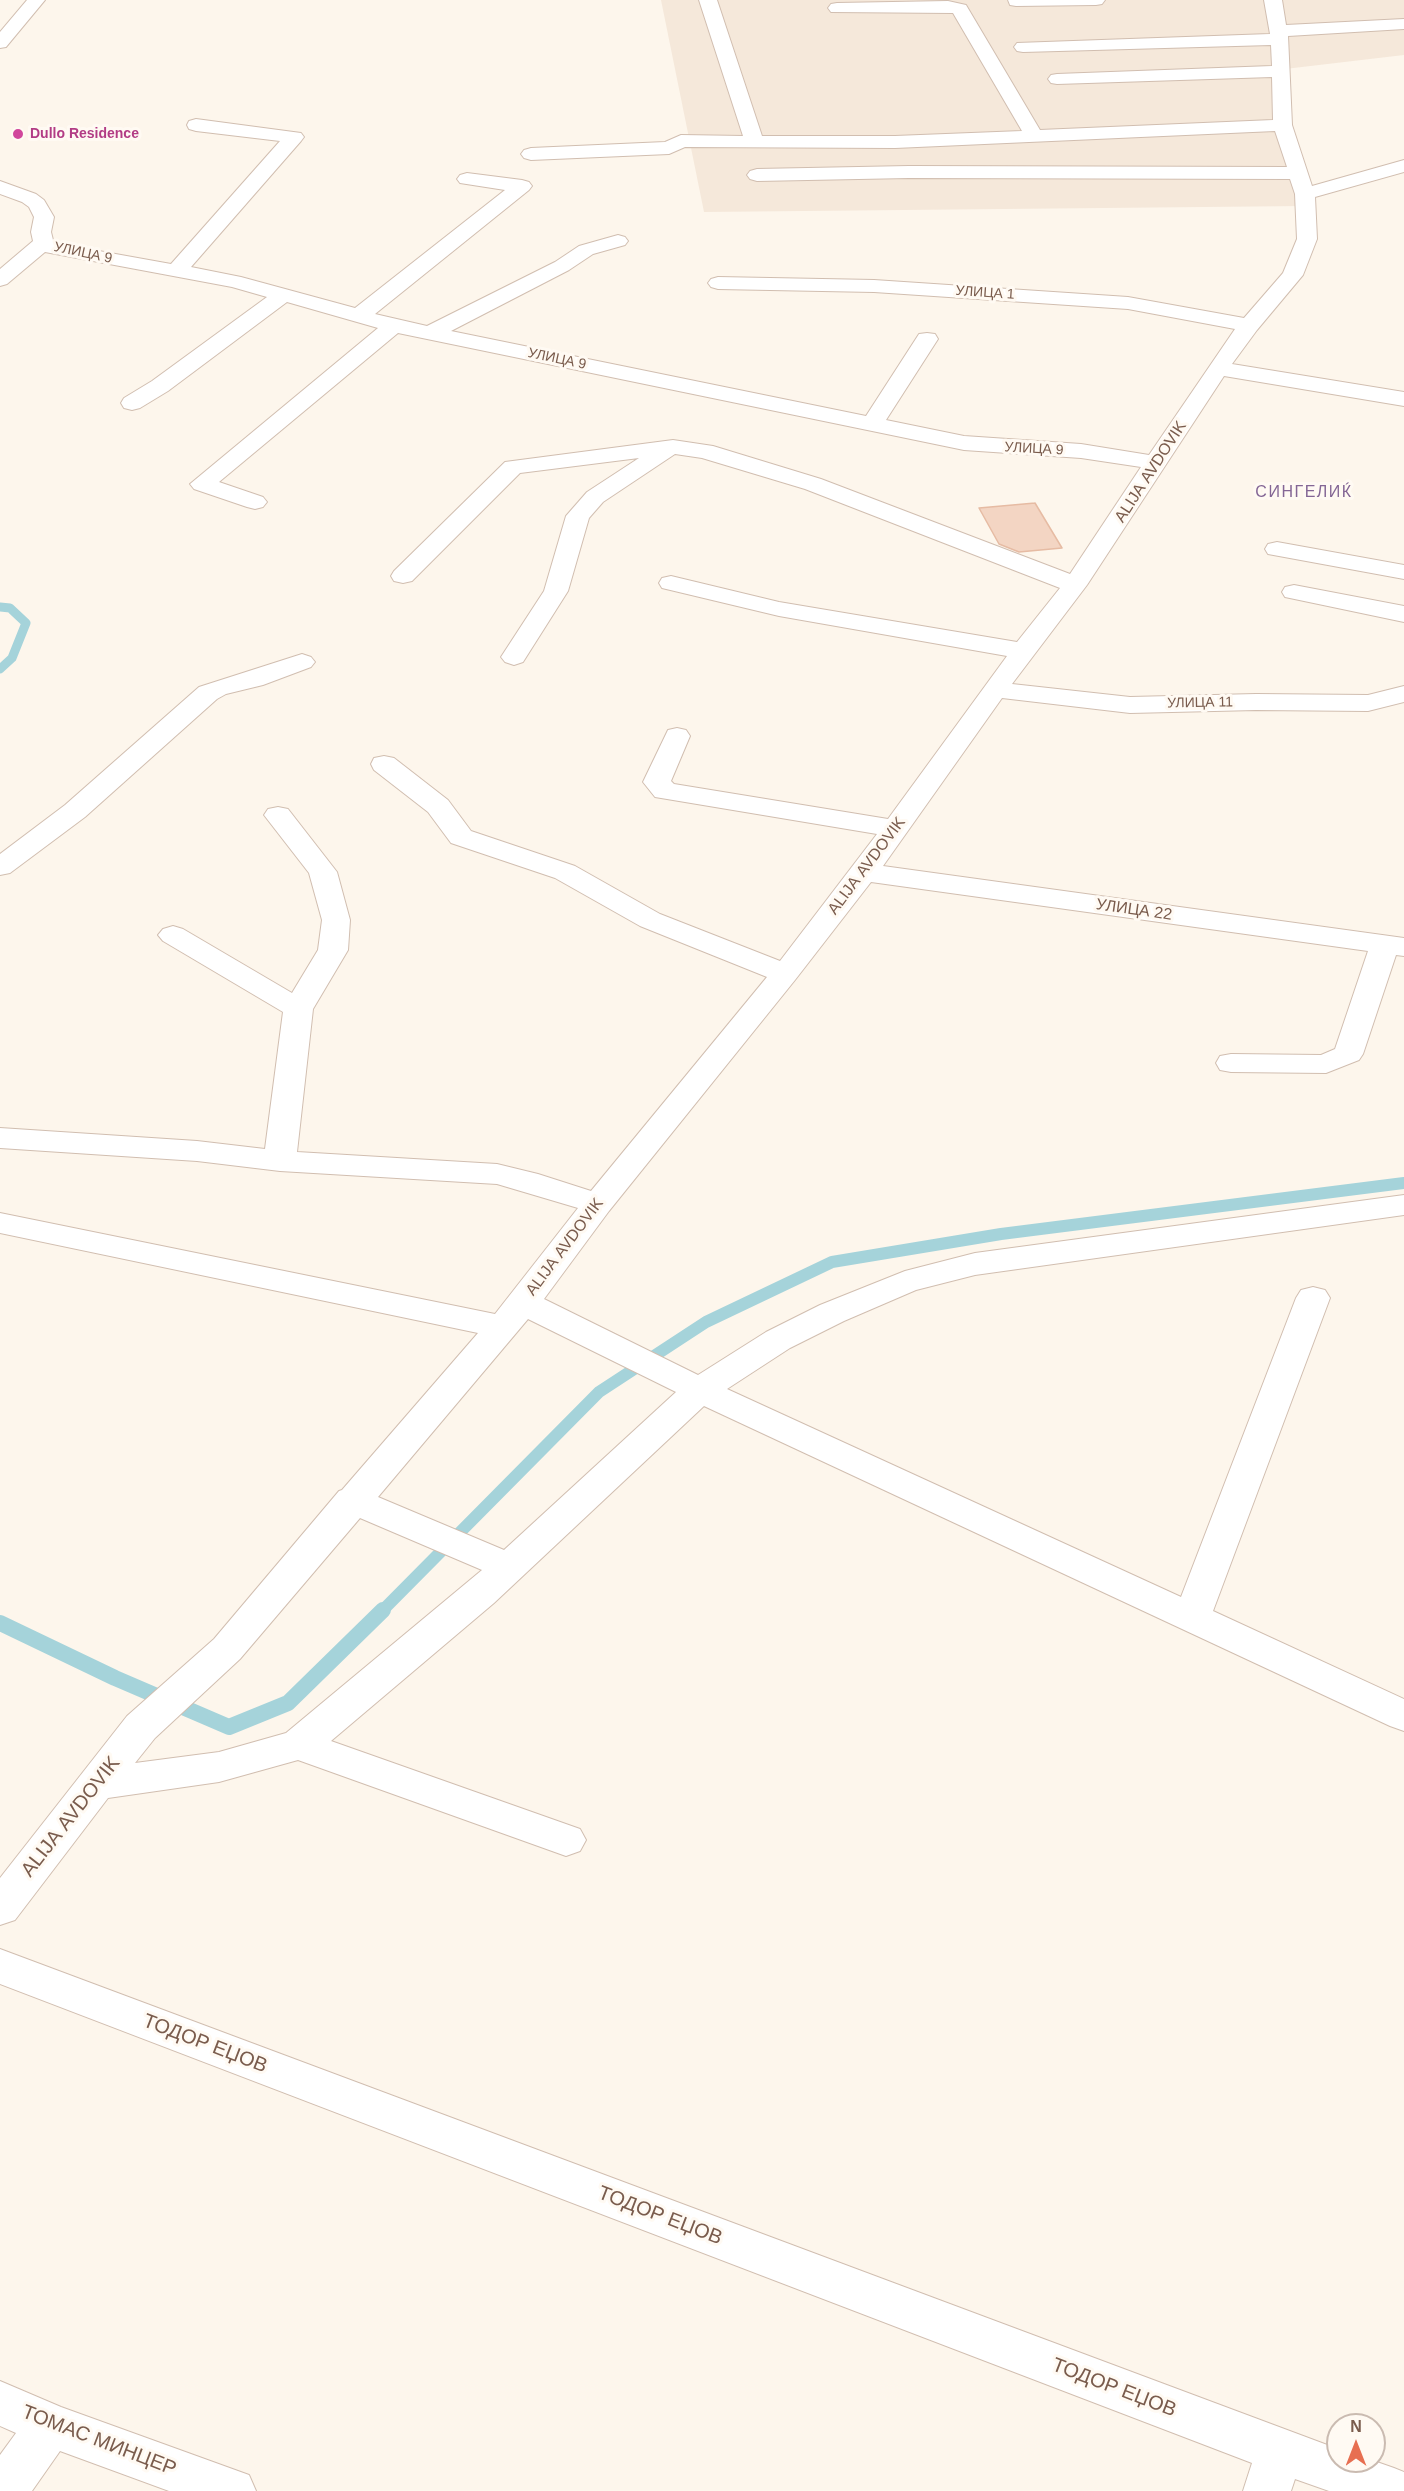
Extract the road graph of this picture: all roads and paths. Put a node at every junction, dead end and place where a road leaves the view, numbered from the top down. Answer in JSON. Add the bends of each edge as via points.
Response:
{"nodes":[{"id":1,"x":36,"y":0,"type":"edge"},
{"id":2,"x":708,"y":0,"type":"edge"},
{"id":3,"x":1096,"y":0,"type":"edge"},
{"id":4,"x":1273,"y":0,"type":"edge"},
{"id":5,"x":1016,"y":1,"type":"edge"},
{"id":6,"x":837,"y":8,"type":"dead end"},
{"id":7,"x":1404,"y":24,"type":"edge"},
{"id":8,"x":1279,"y":35,"type":"junction"},
{"id":9,"x":0,"y":43,"type":"edge"},
{"id":10,"x":1023,"y":47,"type":"dead end"},
{"id":11,"x":1281,"y":71,"type":"junction"},
{"id":12,"x":1058,"y":79,"type":"dead end"},
{"id":13,"x":195,"y":125,"type":"dead end"},
{"id":14,"x":1283,"y":125,"type":"junction"},
{"id":15,"x":1035,"y":137,"type":"junction"},
{"id":16,"x":756,"y":142,"type":"junction"},
{"id":17,"x":531,"y":154,"type":"dead end"},
{"id":18,"x":1404,"y":166,"type":"edge"},
{"id":19,"x":757,"y":175,"type":"dead end"},
{"id":20,"x":467,"y":179,"type":"dead end"},
{"id":21,"x":1301,"y":183,"type":"junction"},
{"id":22,"x":0,"y":187,"type":"edge"},
{"id":23,"x":618,"y":241,"type":"dead end"},
{"id":24,"x":43,"y":243,"type":"junction"},
{"id":25,"x":176,"y":271,"type":"junction"},
{"id":26,"x":0,"y":280,"type":"edge"},
{"id":27,"x":718,"y":284,"type":"dead end"},
{"id":28,"x":284,"y":295,"type":"junction"},
{"id":29,"x":359,"y":316,"type":"junction"},
{"id":30,"x":1250,"y":325,"type":"junction"},
{"id":31,"x":394,"y":326,"type":"junction"},
{"id":32,"x":431,"y":333,"type":"junction"},
{"id":33,"x":927,"y":339,"type":"dead end"},
{"id":34,"x":1218,"y":368,"type":"junction"},
{"id":35,"x":1404,"y":399,"type":"edge"},
{"id":36,"x":132,"y":403,"type":"dead end"},
{"id":37,"x":871,"y":425,"type":"junction"},
{"id":38,"x":673,"y":447,"type":"junction"},
{"id":39,"x":1157,"y":463,"type":"junction"},
{"id":40,"x":255,"y":502,"type":"dead end"},
{"id":41,"x":1277,"y":549,"type":"dead end"},
{"id":42,"x":1404,"y":572,"type":"edge"},
{"id":43,"x":404,"y":576,"type":"dead end"},
{"id":44,"x":671,"y":583,"type":"dead end"},
{"id":45,"x":1075,"y":585,"type":"junction"},
{"id":46,"x":1294,"y":591,"type":"dead end"},
{"id":47,"x":1404,"y":614,"type":"edge"},
{"id":48,"x":1023,"y":651,"type":"junction"},
{"id":49,"x":514,"y":657,"type":"dead end"},
{"id":50,"x":302,"y":662,"type":"dead end"},
{"id":51,"x":996,"y":690,"type":"junction"},
{"id":52,"x":1404,"y":694,"type":"edge"},
{"id":53,"x":677,"y":736,"type":"dead end"},
{"id":54,"x":384,"y":764,"type":"dead end"},
{"id":55,"x":278,"y":815,"type":"dead end"},
{"id":56,"x":895,"y":830,"type":"junction"},
{"id":57,"x":0,"y":867,"type":"edge"},
{"id":58,"x":864,"y":872,"type":"junction"},
{"id":59,"x":173,"y":935,"type":"dead end"},
{"id":60,"x":1395,"y":946,"type":"edge"},
{"id":61,"x":785,"y":974,"type":"junction"},
{"id":62,"x":298,"y":1008,"type":"junction"},
{"id":63,"x":1231,"y":1063,"type":"dead end"},
{"id":64,"x":0,"y":1138,"type":"edge"},
{"id":65,"x":280,"y":1161,"type":"junction"},
{"id":66,"x":598,"y":1204,"type":"junction"},
{"id":67,"x":1404,"y":1205,"type":"edge"},
{"id":68,"x":0,"y":1223,"type":"edge"},
{"id":69,"x":1313,"y":1298,"type":"dead end"},
{"id":70,"x":513,"y":1315,"type":"junction"},
{"id":71,"x":700,"y":1390,"type":"junction"},
{"id":72,"x":352,"y":1500,"type":"junction"},
{"id":73,"x":498,"y":1562,"type":"junction"},
{"id":74,"x":1192,"y":1617,"type":"junction"},
{"id":75,"x":1404,"y":1716,"type":"edge"},
{"id":76,"x":299,"y":1745,"type":"junction"},
{"id":77,"x":97,"y":1784,"type":"junction"},
{"id":78,"x":566,"y":1840,"type":"dead end"},
{"id":79,"x":0,"y":1908,"type":"edge"},
{"id":80,"x":0,"y":1966,"type":"edge"},
{"id":81,"x":0,"y":2403,"type":"edge"},
{"id":82,"x":50,"y":2425,"type":"junction"},
{"id":83,"x":1273,"y":2471,"type":"edge"},
{"id":84,"x":3,"y":2491,"type":"edge"},
{"id":85,"x":232,"y":2491,"type":"edge"},
{"id":86,"x":1394,"y":2491,"type":"edge"}],
"edges":[{"from":1,"to":9,"type":"street"},
{"from":2,"to":16,"type":"street"},
{"from":3,"to":5,"type":"street"},
{"from":4,"to":8,"type":"street","name":"ALIJA AVDOVIK"},
{"from":6,"to":15,"type":"street","via":[[960,9]]},
{"from":7,"to":8,"type":"street"},
{"from":8,"to":10,"type":"street"},
{"from":8,"to":11,"type":"street","name":"ALIJA AVDOVIK"},
{"from":11,"to":12,"type":"street"},
{"from":11,"to":14,"type":"street","name":"ALIJA AVDOVIK"},
{"from":13,"to":25,"type":"street","via":[[294,137]]},
{"from":14,"to":15,"type":"street"},
{"from":14,"to":21,"type":"street","name":"ALIJA AVDOVIK"},
{"from":15,"to":16,"type":"street"},
{"from":16,"to":17,"type":"street","via":[[681,141],[669,147]]},
{"from":18,"to":21,"type":"street"},
{"from":19,"to":21,"type":"street","via":[[909,172]]},
{"from":20,"to":29,"type":"street","via":[[522,186]]},
{"from":21,"to":30,"type":"street","name":"ALIJA AVDOVIK","via":[[1307,239],[1293,275]]},
{"from":22,"to":24,"type":"street","name":"УЛИЦА 9","via":[[37,204],[44,217]]},
{"from":23,"to":32,"type":"street","via":[[586,250]]},
{"from":24,"to":25,"type":"street","name":"УЛИЦА 9","via":[[54,249]]},
{"from":24,"to":26,"type":"street"},
{"from":25,"to":28,"type":"street","name":"УЛИЦА 9"},
{"from":27,"to":30,"type":"street","name":"УЛИЦА 1","via":[[874,286],[1128,303]]},
{"from":28,"to":29,"type":"street","name":"УЛИЦА 9"},
{"from":28,"to":36,"type":"street"},
{"from":29,"to":31,"type":"street","name":"УЛИЦА 9"},
{"from":30,"to":34,"type":"street","name":"ALIJA AVDOVIK"},
{"from":31,"to":32,"type":"street","name":"УЛИЦА 9"},
{"from":31,"to":40,"type":"street","via":[[202,484]]},
{"from":32,"to":37,"type":"street","name":"УЛИЦА 9"},
{"from":33,"to":37,"type":"street"},
{"from":34,"to":35,"type":"street"},
{"from":34,"to":39,"type":"street","name":"ALIJA AVDOVIK"},
{"from":37,"to":39,"type":"street","name":"УЛИЦА 9","via":[[964,443],[1081,451]]},
{"from":38,"to":43,"type":"street","via":[[513,466]]},
{"from":38,"to":45,"type":"street","via":[[705,451],[813,484]]},
{"from":38,"to":49,"type":"street","via":[[595,497],[578,516],[556,591]]},
{"from":39,"to":45,"type":"street","name":"ALIJA AVDOVIK"},
{"from":41,"to":42,"type":"street"},
{"from":44,"to":48,"type":"street","via":[[778,609]]},
{"from":45,"to":48,"type":"street","name":"ALIJA AVDOVIK"},
{"from":46,"to":47,"type":"street"},
{"from":48,"to":51,"type":"street","name":"ALIJA AVDOVIK"},
{"from":50,"to":57,"type":"street","via":[[208,693],[75,811]]},
{"from":51,"to":52,"type":"street","name":"УЛИЦА 11","via":[[1131,705],[1368,703]]},
{"from":51,"to":56,"type":"street","name":"ALIJA AVDOVIK"},
{"from":53,"to":56,"type":"street","via":[[657,782],[665,791]]},
{"from":54,"to":61,"type":"street","via":[[438,806],[462,837],[565,872],[650,920]]},
{"from":55,"to":62,"type":"street","via":[[323,872],[336,920],[333,950]]},
{"from":56,"to":58,"type":"street","name":"ALIJA AVDOVIK"},
{"from":58,"to":60,"type":"street","name":"УЛИЦА 22"},
{"from":58,"to":61,"type":"street","name":"ALIJA AVDOVIK"},
{"from":59,"to":62,"type":"street"},
{"from":60,"to":63,"type":"street","via":[[1348,1054],[1326,1064]]},
{"from":61,"to":66,"type":"street","name":"ALIJA AVDOVIK"},
{"from":62,"to":65,"type":"street"},
{"from":64,"to":65,"type":"street","via":[[197,1151]]},
{"from":65,"to":66,"type":"street","via":[[497,1174]]},
{"from":66,"to":70,"type":"street","name":"ALIJA AVDOVIK"},
{"from":67,"to":71,"type":"street","via":[[975,1264],[905,1282],[778,1340]]},
{"from":68,"to":70,"type":"street"},
{"from":69,"to":74,"type":"street"},
{"from":70,"to":71,"type":"street","via":[[599,1341]]},
{"from":70,"to":72,"type":"street","name":"ALIJA AVDOVIK"},
{"from":71,"to":73,"type":"street"},
{"from":71,"to":74,"type":"street"},
{"from":72,"to":73,"type":"street"},
{"from":72,"to":77,"type":"street","name":"ALIJA AVDOVIK","via":[[227,1649],[141,1727]]},
{"from":73,"to":76,"type":"street"},
{"from":74,"to":75,"type":"street"},
{"from":76,"to":77,"type":"street","via":[[219,1767]]},
{"from":76,"to":78,"type":"street"},
{"from":77,"to":79,"type":"street","name":"ALIJA AVDOVIK"},
{"from":80,"to":83,"type":"street","name":"ТОДОР ЕЏОВ"},
{"from":81,"to":82,"type":"street","name":"ТОМАС МИНЦЕР"},
{"from":82,"to":84,"type":"street"},
{"from":82,"to":85,"type":"street","name":"ТОМАС МИНЦЕР"},
{"from":83,"to":86,"type":"street","name":"ТОДОР ЕЏОВ"}]}
